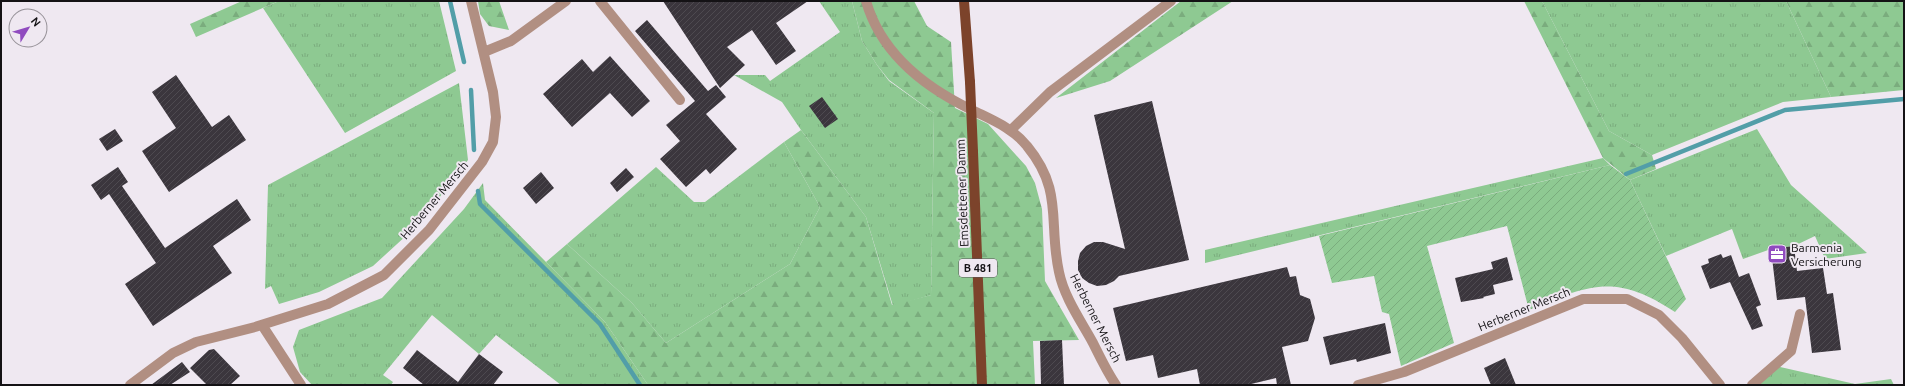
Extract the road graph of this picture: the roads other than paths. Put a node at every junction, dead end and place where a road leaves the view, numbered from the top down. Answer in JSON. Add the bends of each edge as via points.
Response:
{"nodes":[{"id":1,"x":471,"y":1,"type":"edge"},
{"id":2,"x":566,"y":1,"type":"edge"},
{"id":3,"x":600,"y":1,"type":"edge"},
{"id":4,"x":866,"y":1,"type":"edge"},
{"id":5,"x":964,"y":1,"type":"edge"},
{"id":6,"x":1171,"y":1,"type":"edge"},
{"id":7,"x":484,"y":52,"type":"junction"},
{"id":8,"x":680,"y":100,"type":"dead end"},
{"id":9,"x":1012,"y":130,"type":"junction"},
{"id":10,"x":1800,"y":314,"type":"dead end"},
{"id":11,"x":262,"y":325,"type":"junction"},
{"id":12,"x":130,"y":385,"type":"edge"},
{"id":13,"x":301,"y":385,"type":"edge"},
{"id":14,"x":982,"y":385,"type":"edge"},
{"id":15,"x":1116,"y":385,"type":"edge"},
{"id":16,"x":1358,"y":385,"type":"edge"},
{"id":17,"x":1720,"y":385,"type":"edge"},
{"id":18,"x":1752,"y":385,"type":"edge"}],
"edges":[{"from":1,"to":7,"type":"street","name":"Herberner Mersch"},
{"from":2,"to":7,"type":"street","via":[[512,41]]},
{"from":3,"to":8,"type":"street"},
{"from":4,"to":9,"type":"street","name":"Herberner Mersch","via":[[879,34],[912,73],[935,91]]},
{"from":5,"to":14,"type":"main road","name":"Emsdettener Damm","number":"B 481","bridge":true,"via":[[970,82]]},
{"from":6,"to":9,"type":"street","via":[[1050,92]]},
{"from":7,"to":11,"type":"street","name":"Herberner Mersch","via":[[496,117],[493,142],[482,162],[429,230],[384,275],[328,304]]},
{"from":9,"to":15,"type":"street","name":"Herberner Mersch","via":[[1043,168],[1052,194],[1059,274],[1069,299]]},
{"from":10,"to":18,"type":"street","via":[[1791,351]]},
{"from":11,"to":12,"type":"street","name":"Herberner Mersch","via":[[196,342],[173,353]]},
{"from":11,"to":13,"type":"street"},
{"from":16,"to":17,"type":"street","name":"Herberner Mersch","via":[[1404,372],[1583,299],[1627,299],[1658,315],[1682,338]]}]}
